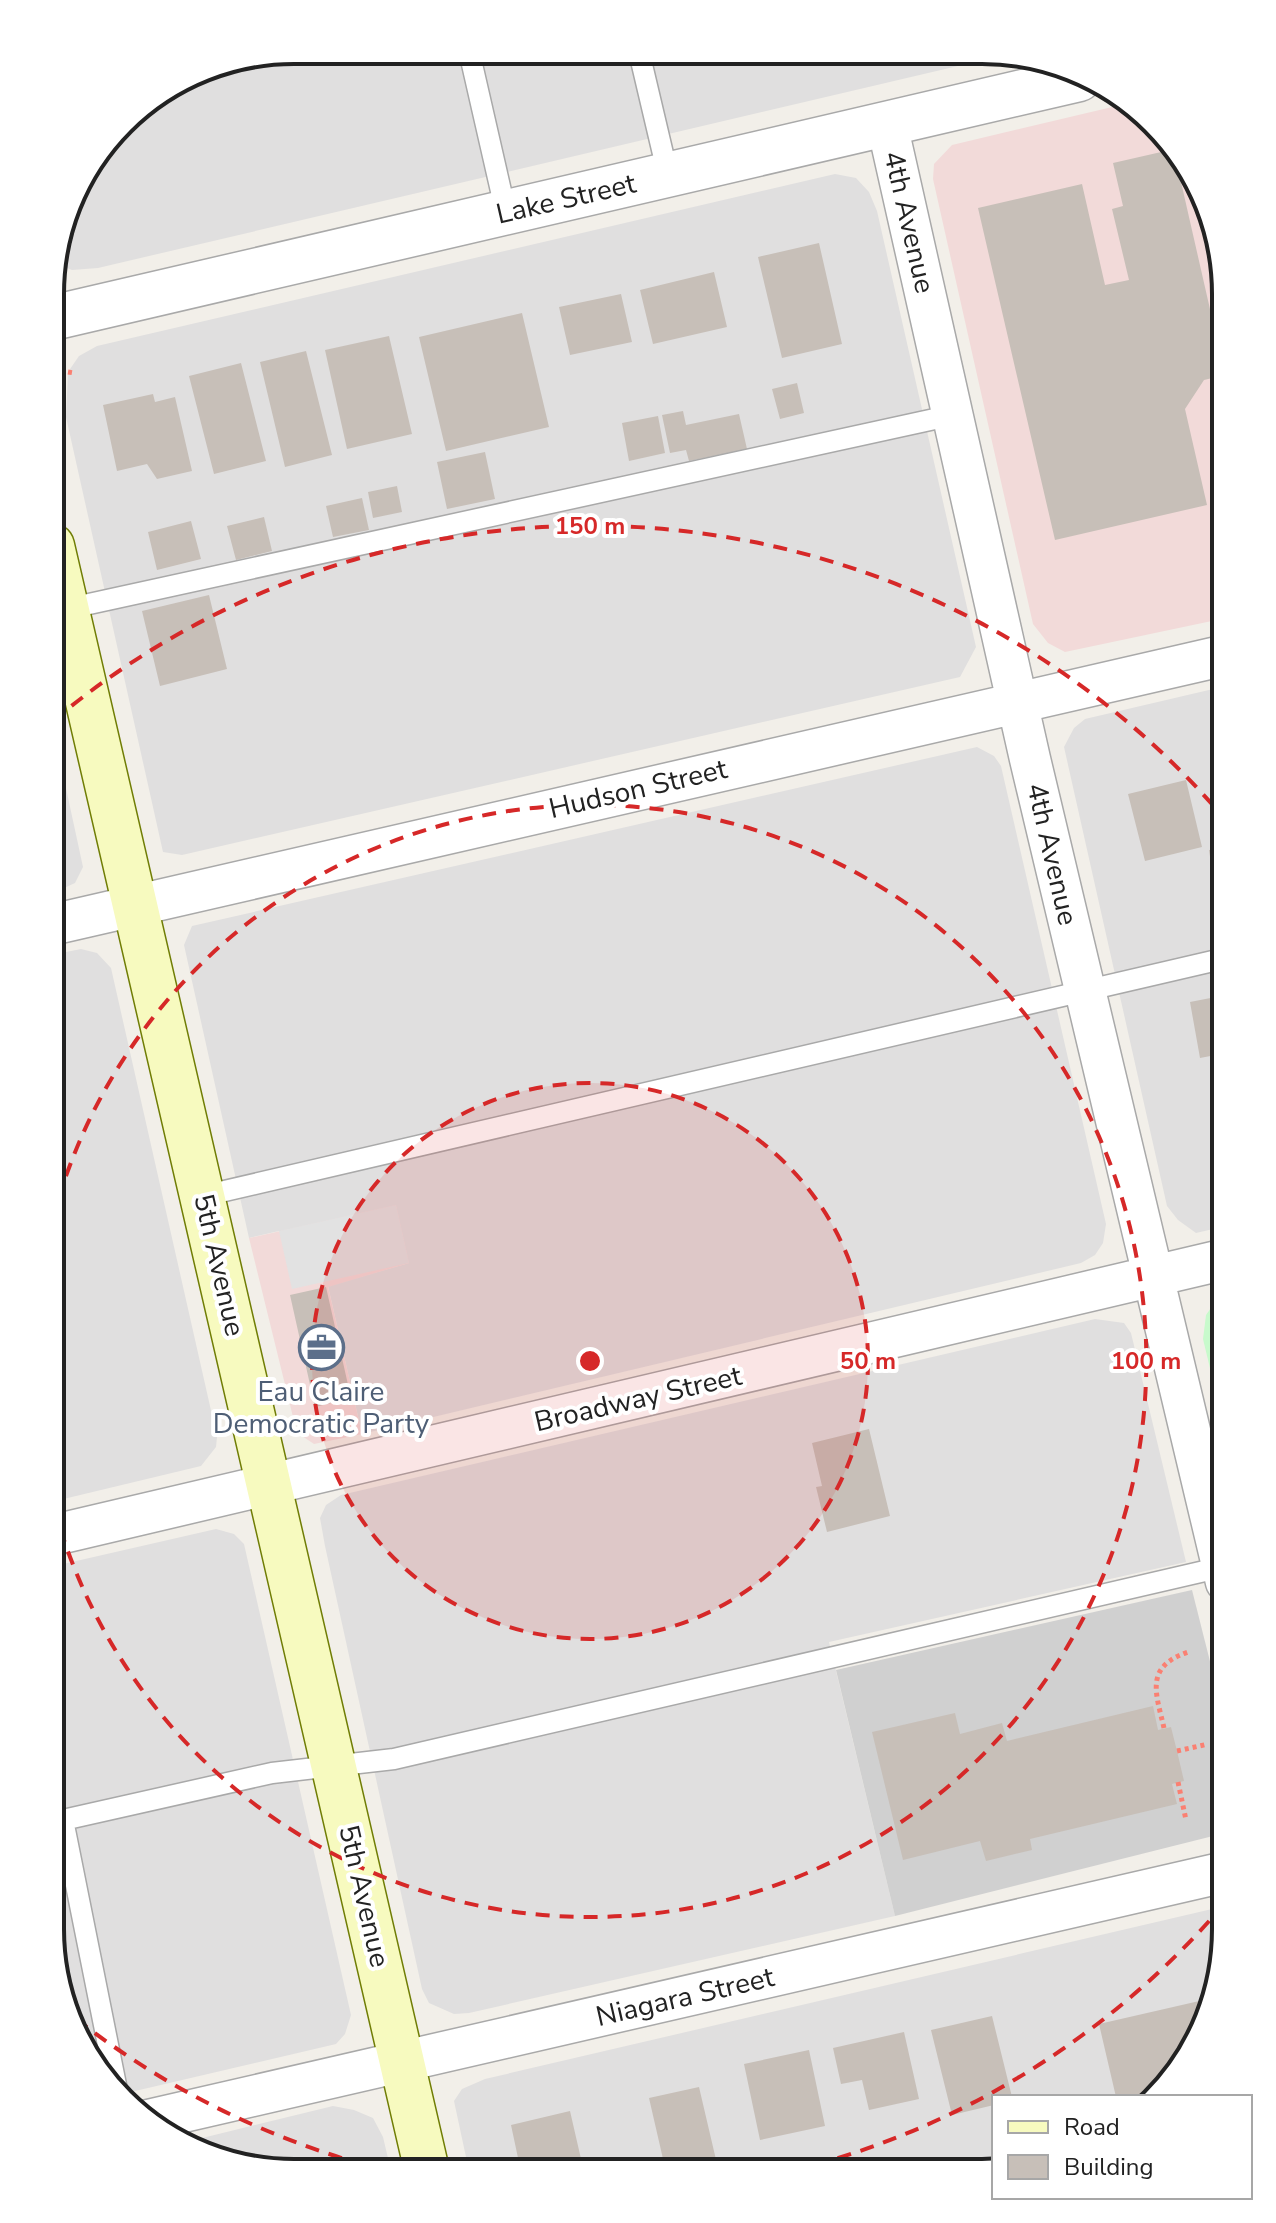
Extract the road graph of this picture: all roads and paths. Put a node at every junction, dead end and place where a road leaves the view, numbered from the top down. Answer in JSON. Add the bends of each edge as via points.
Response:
{"nodes":[{"id":1,"x":472,"y":64,"type":"edge"},
{"id":2,"x":642,"y":64,"type":"edge"},
{"id":3,"x":1069,"y":81,"type":"edge"},
{"id":4,"x":887,"y":124,"type":"junction"},
{"id":5,"x":668,"y":175,"type":"junction"},
{"id":6,"x":506,"y":213,"type":"junction"},
{"id":7,"x":64,"y":315,"type":"edge"},
{"id":8,"x":953,"y":415,"type":"junction"},
{"id":9,"x":64,"y":600,"type":"edge"},
{"id":10,"x":66,"y":609,"type":"junction"},
{"id":11,"x":1212,"y":658,"type":"edge"},
{"id":12,"x":1017,"y":702,"type":"junction"},
{"id":13,"x":133,"y":906,"type":"junction"},
{"id":14,"x":64,"y":922,"type":"edge"},
{"id":15,"x":1212,"y":961,"type":"edge"},
{"id":16,"x":1084,"y":991,"type":"junction"},
{"id":17,"x":203,"y":1196,"type":"junction"},
{"id":18,"x":1212,"y":1262,"type":"edge"},
{"id":19,"x":1154,"y":1276,"type":"junction"},
{"id":20,"x":270,"y":1486,"type":"junction"},
{"id":21,"x":1212,"y":1523,"type":"edge"},
{"id":22,"x":64,"y":1533,"type":"edge"},
{"id":23,"x":1212,"y":1577,"type":"edge"},
{"id":24,"x":1188,"y":1652,"type":"dead end"},
{"id":25,"x":1164,"y":1728,"type":"dead end"},
{"id":26,"x":1208,"y":1744,"type":"dead end"},
{"id":27,"x":1177,"y":1751,"type":"dead end"},
{"id":28,"x":334,"y":1767,"type":"junction"},
{"id":29,"x":1178,"y":1782,"type":"dead end"},
{"id":30,"x":64,"y":1819,"type":"edge"},
{"id":31,"x":1186,"y":1820,"type":"dead end"},
{"id":32,"x":64,"y":1852,"type":"edge"},
{"id":33,"x":1212,"y":1875,"type":"edge"},
{"id":34,"x":402,"y":2062,"type":"junction"},
{"id":35,"x":113,"y":2071,"type":"edge"},
{"id":36,"x":162,"y":2117,"type":"edge"},
{"id":37,"x":424,"y":2159,"type":"edge"}],
"edges":[{"from":1,"to":6,"type":"lane"},
{"from":2,"to":5,"type":"lane"},
{"from":3,"to":4,"type":"street","name":"Lake Street"},
{"from":4,"to":5,"type":"street","name":"Lake Street"},
{"from":4,"to":8,"type":"street","name":"4th Avenue"},
{"from":5,"to":6,"type":"street","name":"Lake Street"},
{"from":6,"to":7,"type":"street","name":"Lake Street"},
{"from":8,"to":10,"type":"lane"},
{"from":8,"to":12,"type":"street","name":"4th Avenue"},
{"from":9,"to":10,"type":"main road","name":"5th Avenue"},
{"from":10,"to":13,"type":"main road","name":"5th Avenue"},
{"from":11,"to":12,"type":"street","name":"Hudson Street"},
{"from":12,"to":13,"type":"street","name":"Hudson Street"},
{"from":12,"to":16,"type":"street","name":"4th Avenue"},
{"from":13,"to":14,"type":"street","name":"Hudson Street"},
{"from":13,"to":17,"type":"main road","name":"5th Avenue"},
{"from":15,"to":16,"type":"lane"},
{"from":16,"to":17,"type":"lane"},
{"from":16,"to":19,"type":"street","name":"4th Avenue"},
{"from":17,"to":20,"type":"main road","name":"5th Avenue"},
{"from":18,"to":19,"type":"street","name":"Broadway Street"},
{"from":19,"to":20,"type":"street","name":"Broadway Street"},
{"from":19,"to":21,"type":"street","name":"4th Avenue"},
{"from":20,"to":22,"type":"street","name":"Broadway Street"},
{"from":20,"to":28,"type":"main road","name":"5th Avenue"},
{"from":23,"to":28,"type":"lane","via":[[394,1759]]},
{"from":24,"to":25,"type":"path","via":[[1166,1662],[1156,1680]]},
{"from":26,"to":27,"type":"path"},
{"from":28,"to":30,"type":"lane","via":[[272,1773]]},
{"from":28,"to":34,"type":"main road","name":"5th Avenue"},
{"from":29,"to":31,"type":"path"},
{"from":32,"to":35,"type":"lane"},
{"from":33,"to":34,"type":"street","name":"Niagara Street"},
{"from":34,"to":36,"type":"street","name":"Niagara Street"},
{"from":34,"to":37,"type":"main road","name":"5th Avenue"}]}
